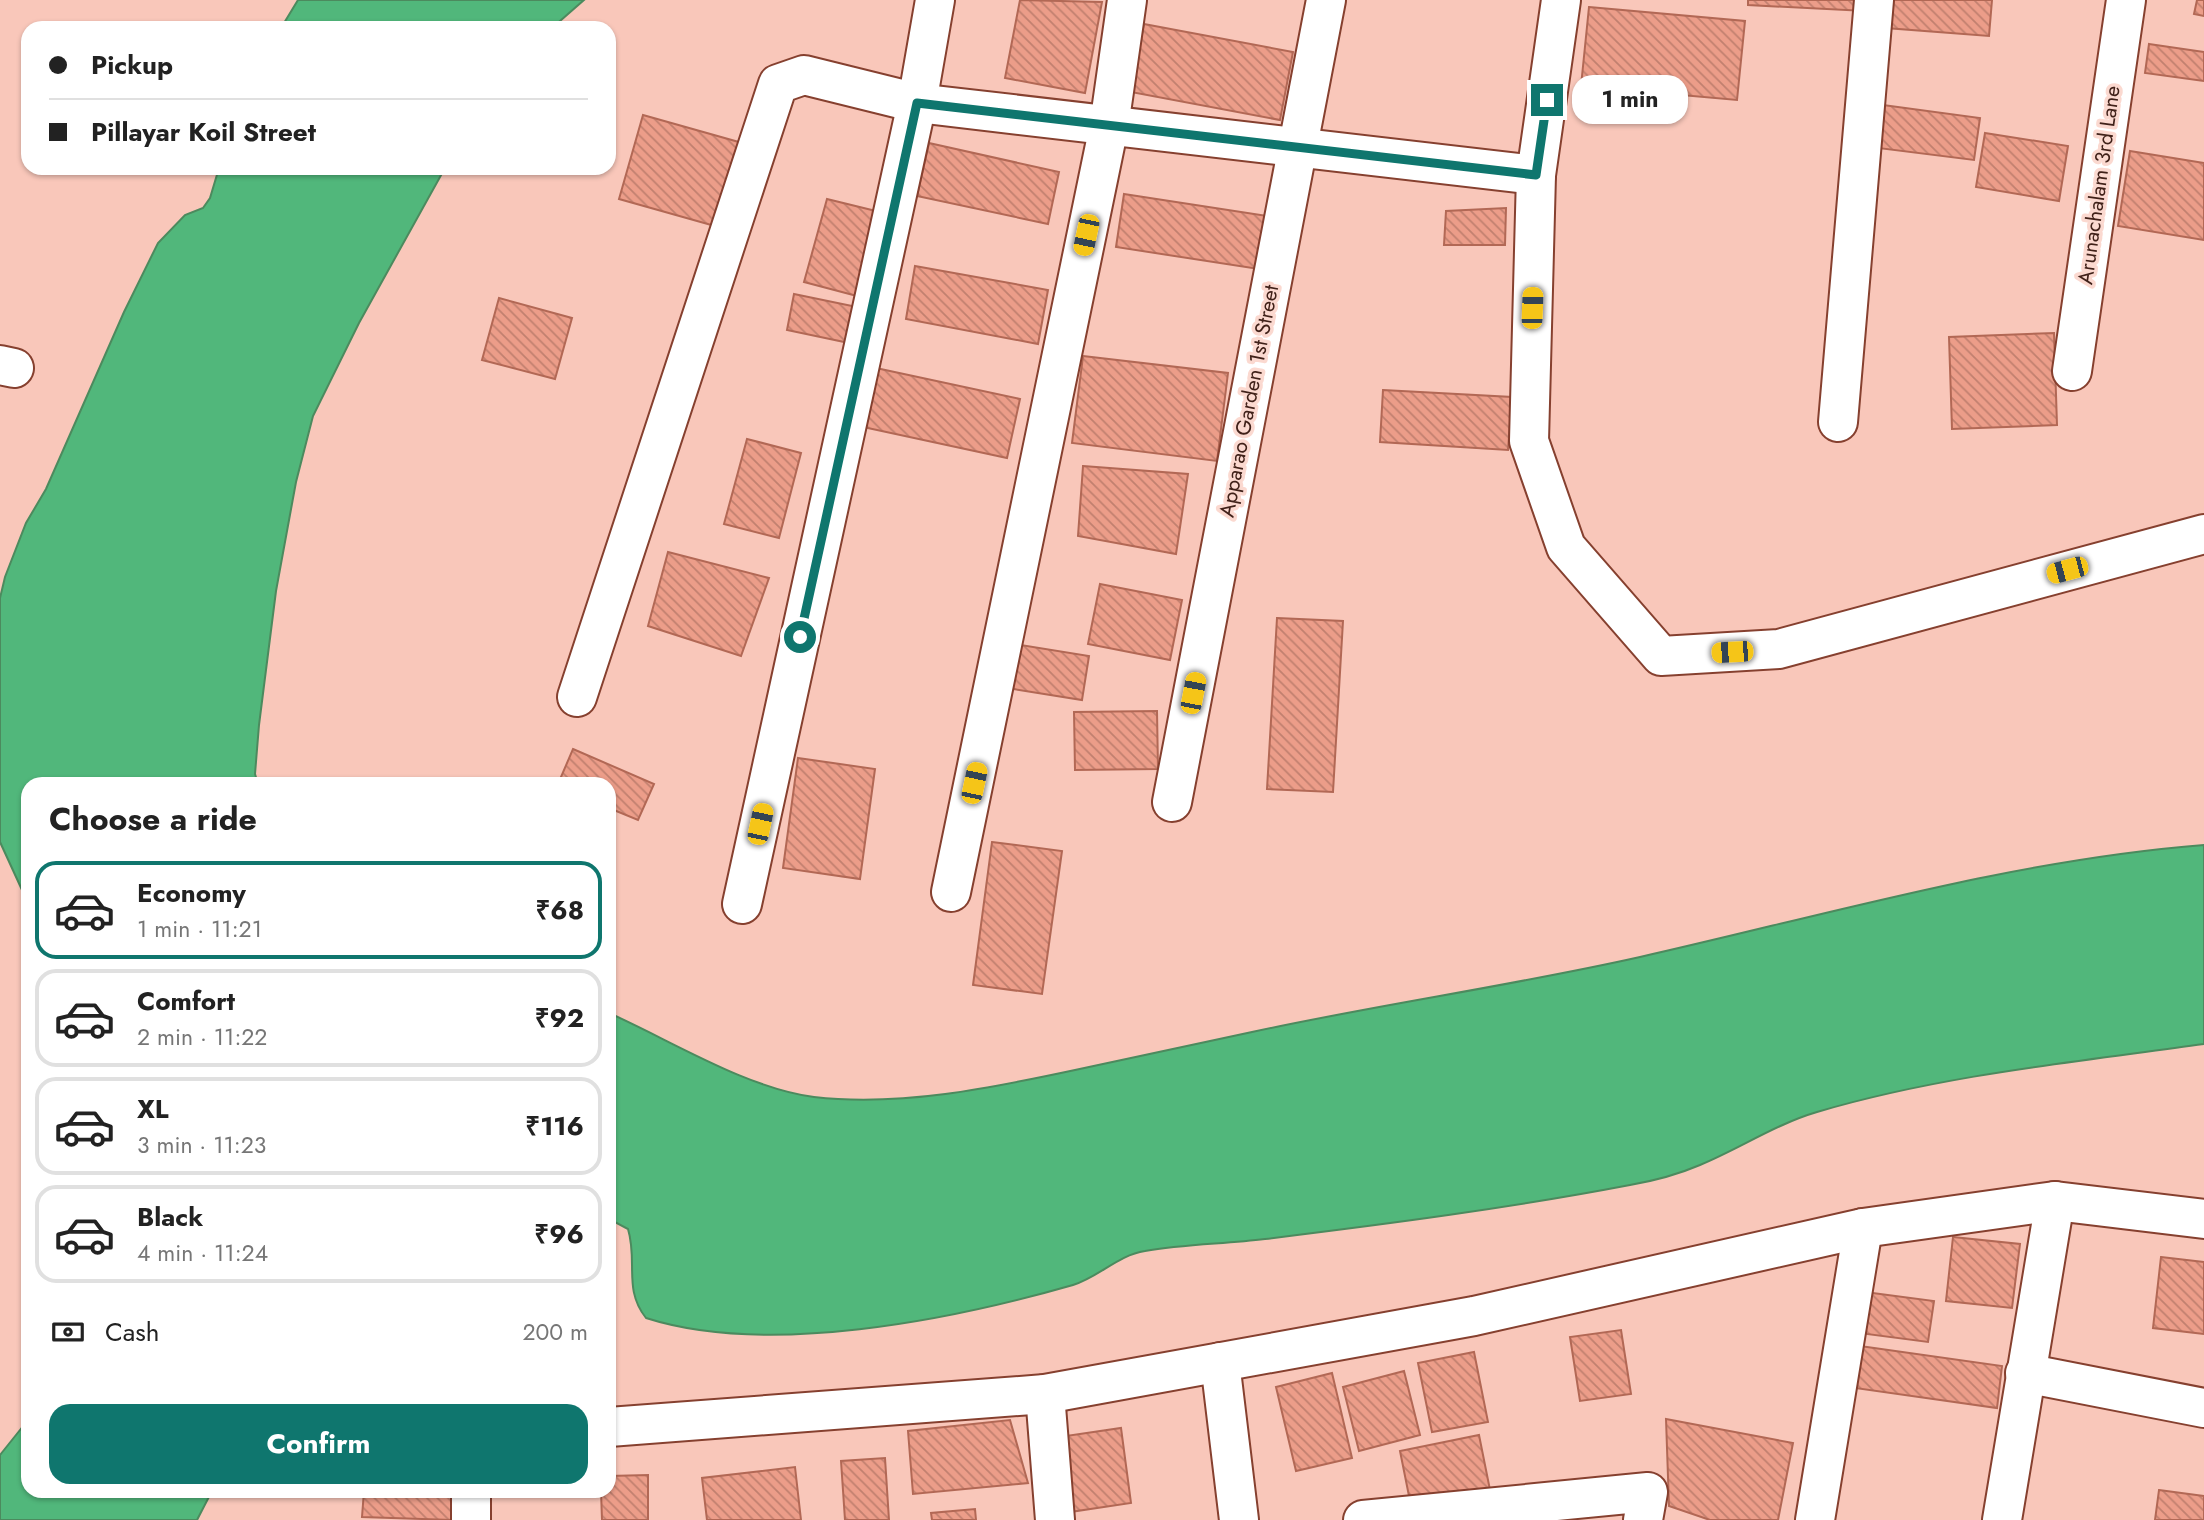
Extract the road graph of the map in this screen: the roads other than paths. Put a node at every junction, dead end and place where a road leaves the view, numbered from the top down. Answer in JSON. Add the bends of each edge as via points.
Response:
{"nodes":[{"id":1,"x":935,"y":0,"type":"edge"},
{"id":2,"x":1127,"y":0,"type":"edge"},
{"id":3,"x":1326,"y":0,"type":"edge"},
{"id":4,"x":1561,"y":0,"type":"edge"},
{"id":5,"x":1874,"y":0,"type":"edge"},
{"id":6,"x":2126,"y":0,"type":"edge"},
{"id":7,"x":917,"y":103,"type":"junction"},
{"id":8,"x":1109,"y":126,"type":"junction"},
{"id":9,"x":1297,"y":148,"type":"junction"},
{"id":10,"x":1536,"y":175,"type":"junction"},
{"id":11,"x":2072,"y":371,"type":"dead end"},
{"id":12,"x":1838,"y":422,"type":"dead end"},
{"id":13,"x":2204,"y":534,"type":"edge"},
{"id":14,"x":577,"y":697,"type":"dead end"},
{"id":15,"x":1172,"y":802,"type":"dead end"},
{"id":16,"x":951,"y":892,"type":"dead end"},
{"id":17,"x":742,"y":904,"type":"dead end"},
{"id":18,"x":2055,"y":1200,"type":"junction"},
{"id":19,"x":2204,"y":1219,"type":"edge"},
{"id":20,"x":1863,"y":1228,"type":"junction"},
{"id":21,"x":1220,"y":1362,"type":"junction"},
{"id":22,"x":2025,"y":1373,"type":"junction"},
{"id":23,"x":1045,"y":1394,"type":"junction"},
{"id":24,"x":2204,"y":1408,"type":"edge"},
{"id":25,"x":616,"y":1426,"type":"edge"},
{"id":26,"x":471,"y":1498,"type":"edge"},
{"id":27,"x":471,"y":1520,"type":"edge"},
{"id":28,"x":1055,"y":1520,"type":"edge"},
{"id":29,"x":1239,"y":1520,"type":"edge"},
{"id":30,"x":1363,"y":1520,"type":"edge"},
{"id":31,"x":1643,"y":1520,"type":"edge"},
{"id":32,"x":1815,"y":1520,"type":"edge"},
{"id":33,"x":2002,"y":1520,"type":"edge"}],
"edges":[{"from":1,"to":7,"type":"street"},
{"from":2,"to":8,"type":"street"},
{"from":3,"to":9,"type":"street","name":"Apparao Garden 1st Street"},
{"from":4,"to":10,"type":"street"},
{"from":5,"to":12,"type":"street"},
{"from":6,"to":11,"type":"street","name":"Arunachalam 3rd Lane"},
{"from":7,"to":8,"type":"street"},
{"from":7,"to":14,"type":"street","via":[[804,75],[778,84]]},
{"from":7,"to":17,"type":"street"},
{"from":8,"to":9,"type":"street"},
{"from":8,"to":16,"type":"street"},
{"from":9,"to":10,"type":"street"},
{"from":9,"to":15,"type":"street","name":"Apparao Garden 1st Street"},
{"from":10,"to":13,"type":"street","via":[[1529,441],[1566,547],[1661,656],[1779,649]]},
{"from":18,"to":19,"type":"street"},
{"from":18,"to":20,"type":"street"},
{"from":18,"to":22,"type":"street"},
{"from":20,"to":21,"type":"street","via":[[1474,1316]]},
{"from":20,"to":32,"type":"street"},
{"from":21,"to":23,"type":"street"},
{"from":21,"to":29,"type":"street"},
{"from":22,"to":24,"type":"street"},
{"from":22,"to":33,"type":"street"},
{"from":23,"to":25,"type":"street"},
{"from":23,"to":28,"type":"street"},
{"from":26,"to":27,"type":"street"},
{"from":30,"to":31,"type":"street","via":[[1648,1492]]}]}
